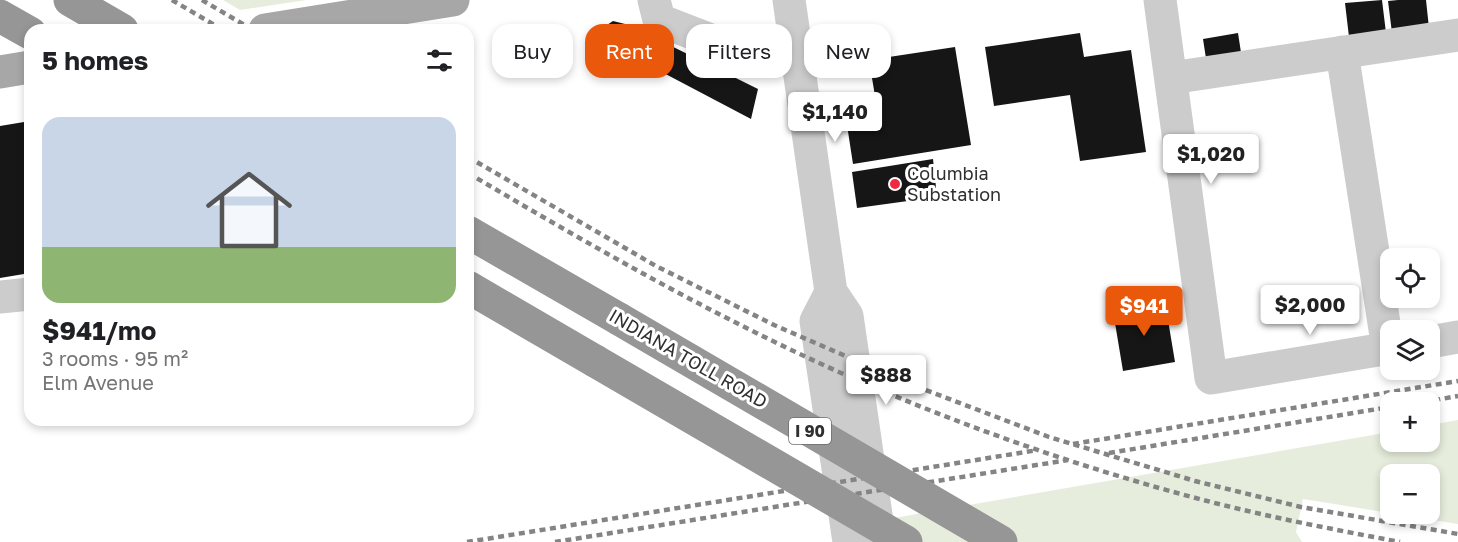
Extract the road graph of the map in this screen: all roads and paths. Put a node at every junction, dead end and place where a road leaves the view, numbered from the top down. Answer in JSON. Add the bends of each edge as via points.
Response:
{"nodes":[{"id":1,"x":70,"y":0,"type":"edge"},
{"id":2,"x":453,"y":0,"type":"edge"},
{"id":3,"x":654,"y":0,"type":"edge"},
{"id":4,"x":789,"y":0,"type":"edge"},
{"id":5,"x":1160,"y":0,"type":"edge"},
{"id":6,"x":379,"y":6,"type":"edge"},
{"id":7,"x":0,"y":16,"type":"edge"},
{"id":8,"x":112,"y":24,"type":"edge"},
{"id":9,"x":294,"y":24,"type":"edge"},
{"id":10,"x":24,"y":30,"type":"edge"},
{"id":11,"x":1458,"y":35,"type":"edge"},
{"id":12,"x":796,"y":51,"type":"junction"},
{"id":13,"x":1342,"y":52,"type":"junction"},
{"id":14,"x":1171,"y":78,"type":"junction"},
{"id":15,"x":474,"y":235,"type":"edge"},
{"id":16,"x":474,"y":290,"type":"edge"},
{"id":17,"x":831,"y":292,"type":"junction"},
{"id":18,"x":24,"y":295,"type":"edge"},
{"id":19,"x":0,"y":297,"type":"edge"},
{"id":20,"x":1385,"y":320,"type":"edge"},
{"id":21,"x":1458,"y":338,"type":"edge"},
{"id":22,"x":1440,"y":341,"type":"edge"},
{"id":23,"x":1380,"y":350,"type":"edge"},
{"id":24,"x":849,"y":542,"type":"edge"},
{"id":25,"x":880,"y":542,"type":"edge"},
{"id":26,"x":906,"y":542,"type":"edge"},
{"id":27,"x":1001,"y":542,"type":"edge"}],
"edges":[{"from":1,"to":8,"type":"highway"},
{"from":2,"to":6,"type":"main road"},
{"from":3,"to":12,"type":"street","via":[[659,20],[749,55]]},
{"from":4,"to":12,"type":"street"},
{"from":5,"to":14,"type":"street"},
{"from":6,"to":9,"type":"main road"},
{"from":7,"to":10,"type":"highway"},
{"from":11,"to":13,"type":"street"},
{"from":12,"to":17,"type":"street"},
{"from":13,"to":14,"type":"street"},
{"from":13,"to":20,"type":"street"},
{"from":14,"to":23,"type":"street","via":[[1211,378]]},
{"from":15,"to":27,"type":"highway","name":"INDIANA TOLL ROAD","number":"I 90","bridge":true},
{"from":16,"to":26,"type":"highway","number":"I 90","bridge":true},
{"from":17,"to":24,"type":"street","via":[[816,321]]},
{"from":17,"to":25,"type":"street","via":[[847,316]]},
{"from":18,"to":19,"type":"street"},
{"from":21,"to":22,"type":"street"}]}
